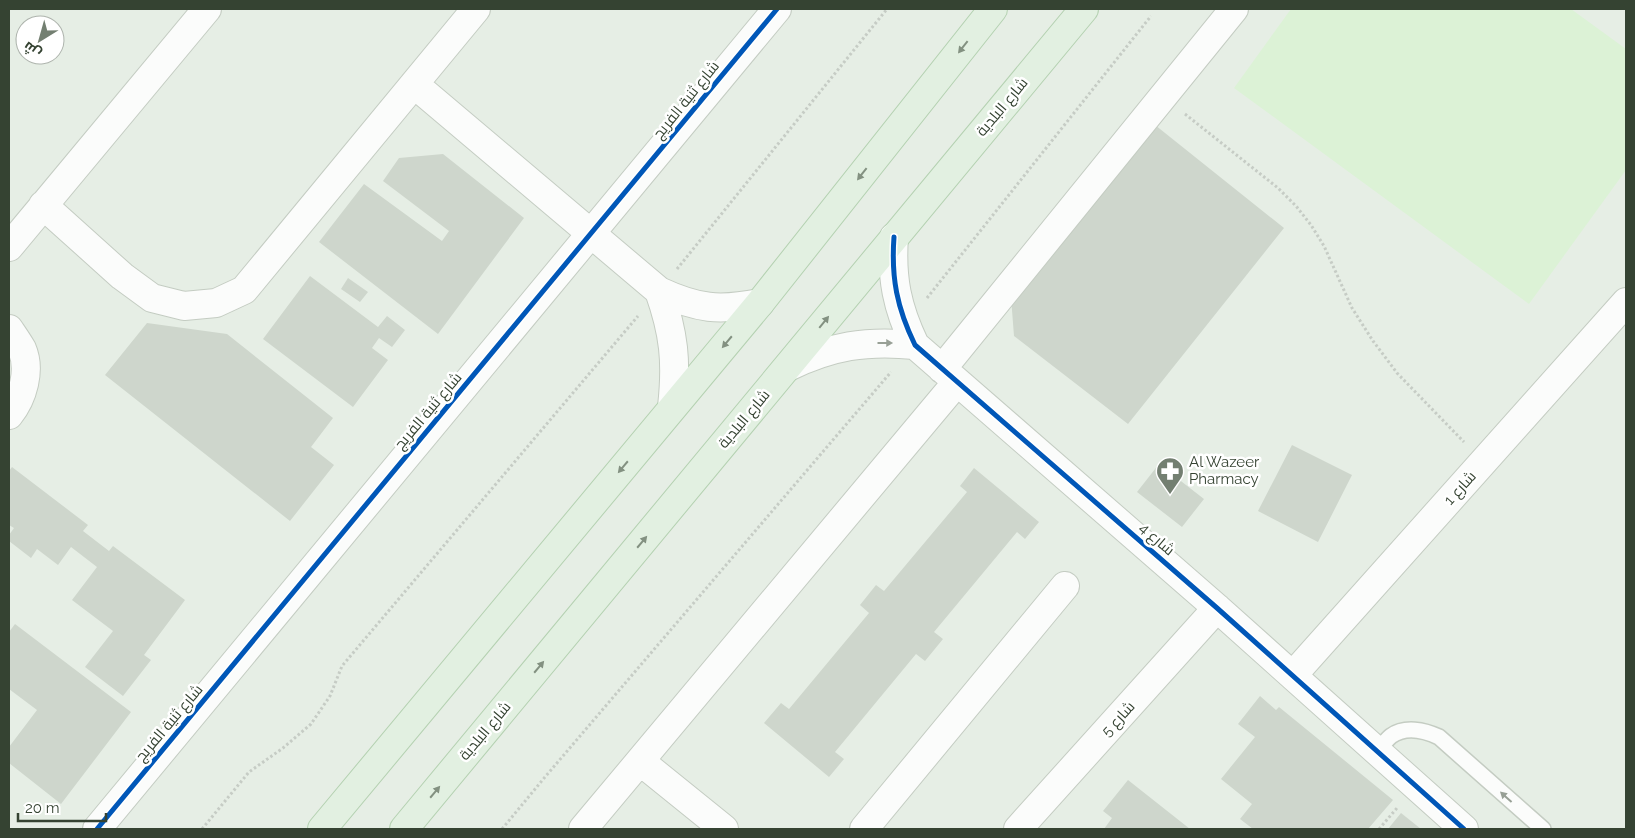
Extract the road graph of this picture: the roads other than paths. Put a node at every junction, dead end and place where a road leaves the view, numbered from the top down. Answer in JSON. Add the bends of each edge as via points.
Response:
{"nodes":[{"id":1,"x":206,"y":9,"type":"edge"},
{"id":2,"x":476,"y":9,"type":"edge"},
{"id":3,"x":777,"y":9,"type":"edge"},
{"id":4,"x":993,"y":9,"type":"edge"},
{"id":5,"x":1084,"y":9,"type":"edge"},
{"id":6,"x":1234,"y":9,"type":"edge"},
{"id":7,"x":414,"y":84,"type":"junction"},
{"id":8,"x":43,"y":205,"type":"junction"},
{"id":9,"x":592,"y":233,"type":"junction"},
{"id":10,"x":894,"y":237,"type":"junction"},
{"id":11,"x":9,"y":247,"type":"edge"},
{"id":12,"x":659,"y":290,"type":"junction"},
{"id":13,"x":1626,"y":302,"type":"edge"},
{"id":14,"x":760,"y":303,"type":"junction"},
{"id":15,"x":9,"y":329,"type":"edge"},
{"id":16,"x":910,"y":335,"type":"junction"},
{"id":17,"x":788,"y":367,"type":"junction"},
{"id":18,"x":949,"y":376,"type":"junction"},
{"id":19,"x":672,"y":407,"type":"junction"},
{"id":20,"x":9,"y":415,"type":"edge"},
{"id":21,"x":1065,"y":586,"type":"dead end"},
{"id":22,"x":1218,"y":608,"type":"junction"},
{"id":23,"x":1293,"y":675,"type":"junction"},
{"id":24,"x":1377,"y":752,"type":"junction"},
{"id":25,"x":640,"y":761,"type":"junction"},
{"id":26,"x":97,"y":829,"type":"edge"},
{"id":27,"x":322,"y":829,"type":"edge"},
{"id":28,"x":404,"y":829,"type":"edge"},
{"id":29,"x":583,"y":829,"type":"edge"},
{"id":30,"x":724,"y":829,"type":"edge"},
{"id":31,"x":864,"y":829,"type":"edge"},
{"id":32,"x":1018,"y":829,"type":"edge"},
{"id":33,"x":1464,"y":829,"type":"edge"},
{"id":34,"x":1543,"y":829,"type":"edge"}],
"edges":[{"from":1,"to":8,"type":"street"},
{"from":2,"to":7,"type":"street"},
{"from":3,"to":9,"type":"street","name":"شارع ثنية الفريج"},
{"from":4,"to":14,"type":"main road","one_way":true},
{"from":5,"to":10,"type":"main road","name":"شارع البلدية"},
{"from":6,"to":18,"type":"street"},
{"from":7,"to":8,"type":"street","via":[[244,290],[216,303],[184,306],[152,298],[122,276]]},
{"from":7,"to":9,"type":"street"},
{"from":8,"to":11,"type":"street"},
{"from":9,"to":12,"type":"street"},
{"from":9,"to":26,"type":"street","name":"شارع ثنية الفريج"},
{"from":10,"to":16,"type":"street","via":[[894,282],[898,304]]},
{"from":17,"to":10,"type":"main road","name":"شارع البلدية","one_way":true},
{"from":12,"to":14,"type":"street","via":[[683,302],[709,308],[735,308]]},
{"from":12,"to":19,"type":"street","via":[[674,348],[676,378]]},
{"from":13,"to":23,"type":"street","name":"شارع 1"},
{"from":14,"to":19,"type":"main road","one_way":true},
{"from":15,"to":20,"type":"street","via":[[22,350],[26,371],[23,392]]},
{"from":17,"to":16,"type":"street","one_way":true,"via":[[836,348],[889,342]]},
{"from":16,"to":18,"type":"street","name":"شارع 4"},
{"from":28,"to":17,"type":"main road","name":"شارع البلدية","one_way":true},
{"from":18,"to":22,"type":"street","name":"شارع 4"},
{"from":18,"to":25,"type":"street"},
{"from":19,"to":27,"type":"main road","one_way":true},
{"from":21,"to":31,"type":"street"},
{"from":22,"to":23,"type":"street","name":"شارع 4"},
{"from":22,"to":32,"type":"street","name":"شارع 5"},
{"from":23,"to":24,"type":"street","name":"شارع 4"},
{"from":24,"to":33,"type":"street","name":"شارع 4"},
{"from":34,"to":24,"type":"lane","one_way":true,"via":[[1439,737],[1421,730],[1401,732],[1392,736]]},
{"from":25,"to":29,"type":"street"},
{"from":25,"to":30,"type":"street"}]}
